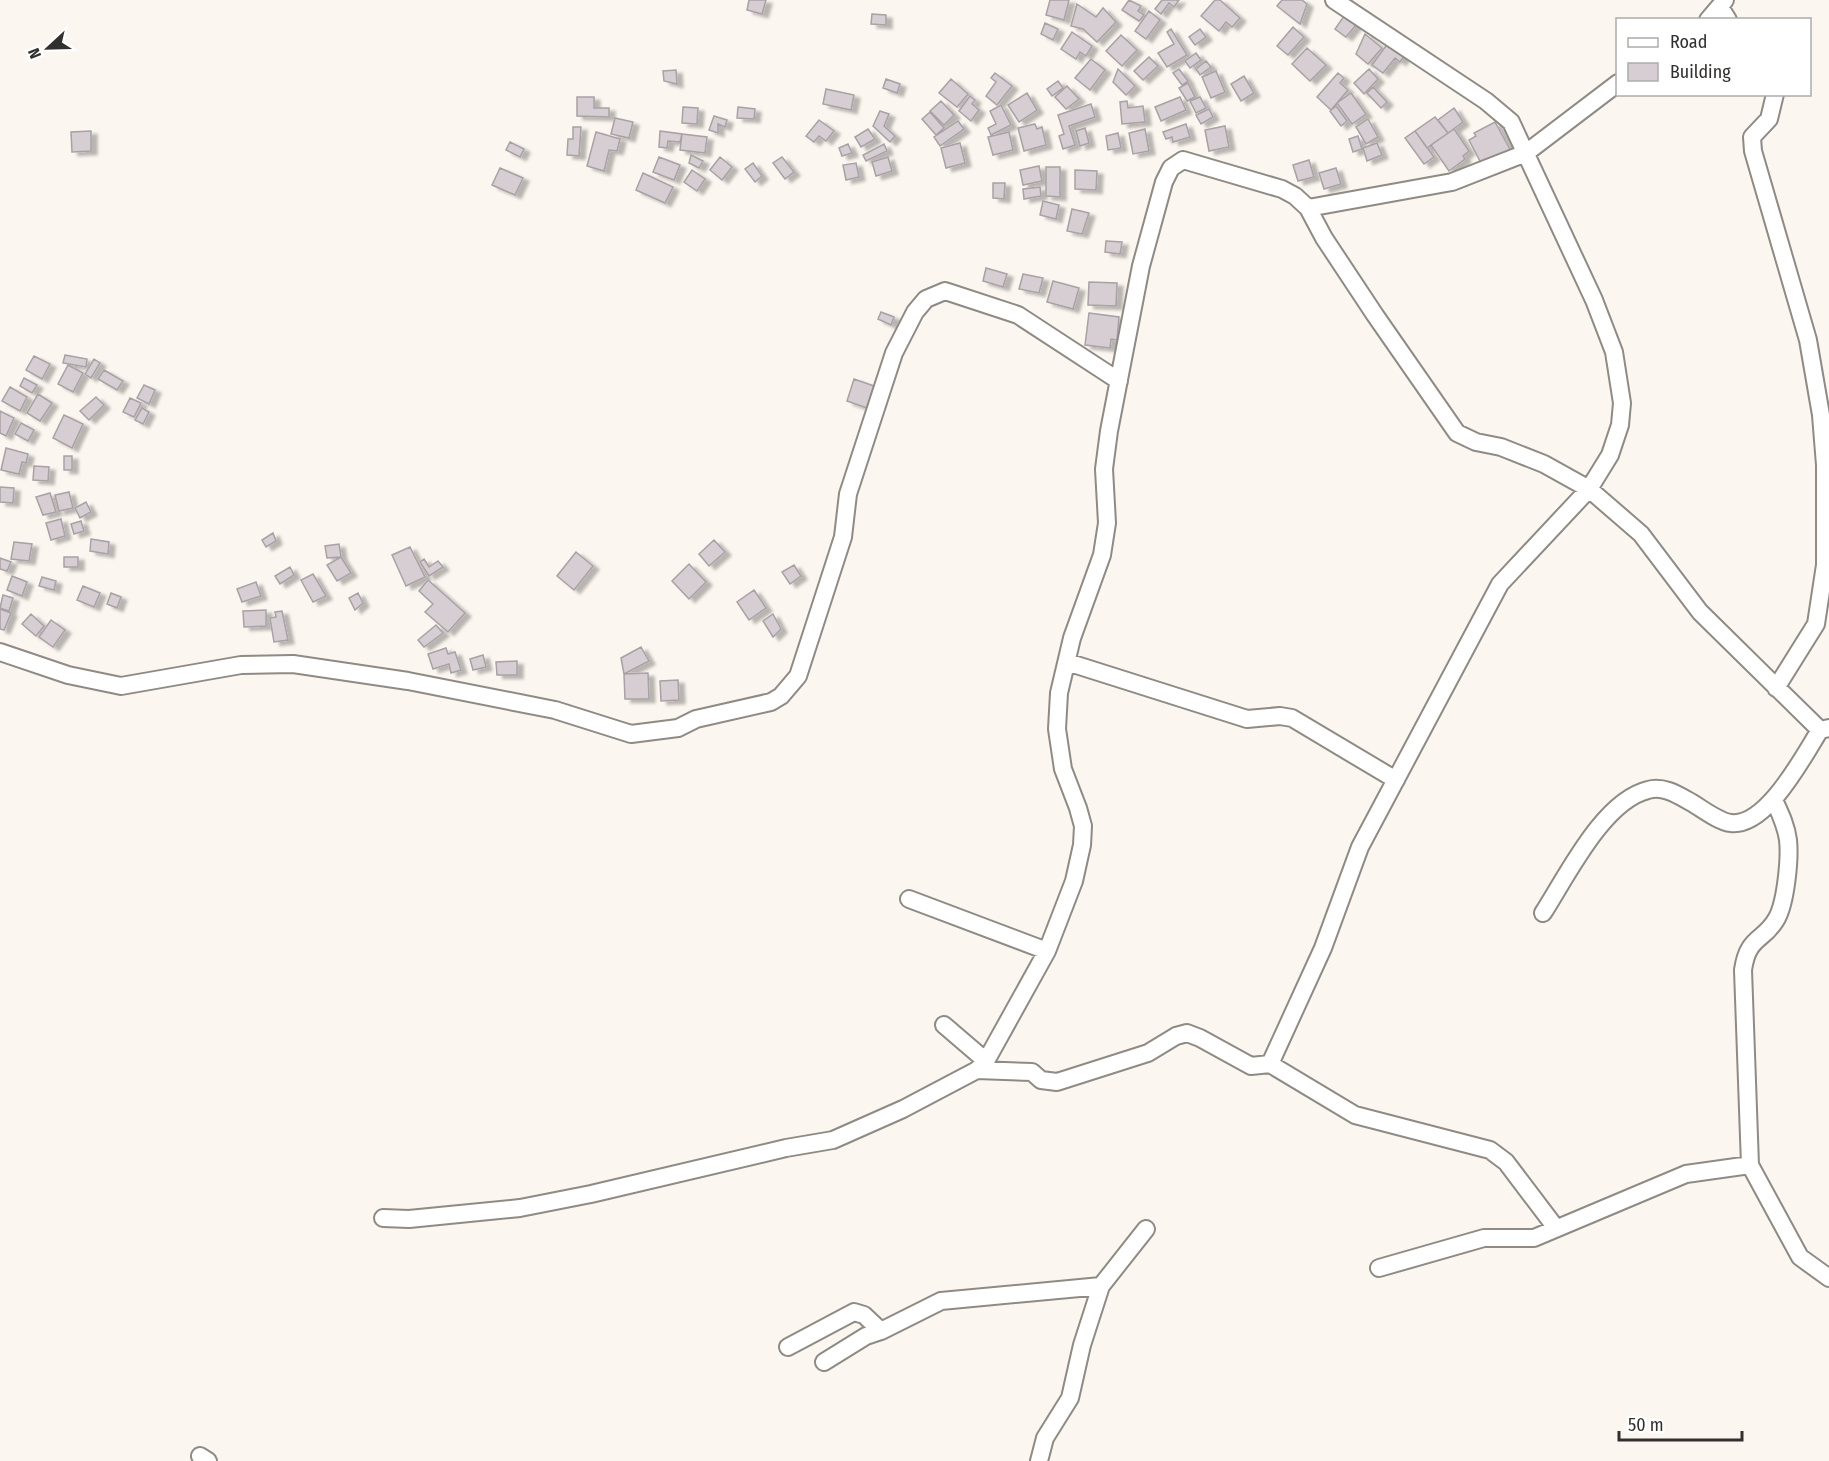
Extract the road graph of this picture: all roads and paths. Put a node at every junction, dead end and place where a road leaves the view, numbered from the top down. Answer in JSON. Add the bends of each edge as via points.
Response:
{"nodes":[{"id":1,"x":1334,"y":0,"type":"edge"},
{"id":2,"x":1724,"y":9,"type":"edge"},
{"id":3,"x":1711,"y":18,"type":"edge"},
{"id":4,"x":1616,"y":84,"type":"edge"},
{"id":5,"x":1775,"y":96,"type":"edge"},
{"id":6,"x":1526,"y":153,"type":"junction"},
{"id":7,"x":1308,"y":208,"type":"junction"},
{"id":8,"x":1119,"y":381,"type":"junction"},
{"id":9,"x":1827,"y":464,"type":"edge"},
{"id":10,"x":1589,"y":489,"type":"junction"},
{"id":11,"x":0,"y":651,"type":"edge"},
{"id":12,"x":1067,"y":662,"type":"junction"},
{"id":13,"x":1776,"y":688,"type":"junction"},
{"id":14,"x":1825,"y":729,"type":"edge"},
{"id":15,"x":1396,"y":780,"type":"junction"},
{"id":16,"x":1774,"y":800,"type":"junction"},
{"id":17,"x":909,"y":898,"type":"dead end"},
{"id":18,"x":1543,"y":913,"type":"dead end"},
{"id":19,"x":1047,"y":951,"type":"junction"},
{"id":20,"x":944,"y":1025,"type":"dead end"},
{"id":21,"x":1270,"y":1064,"type":"junction"},
{"id":22,"x":981,"y":1066,"type":"junction"},
{"id":23,"x":1750,"y":1165,"type":"junction"},
{"id":24,"x":383,"y":1218,"type":"dead end"},
{"id":25,"x":1556,"y":1228,"type":"junction"},
{"id":26,"x":1146,"y":1229,"type":"dead end"},
{"id":27,"x":1379,"y":1268,"type":"dead end"},
{"id":28,"x":1829,"y":1278,"type":"edge"},
{"id":29,"x":1101,"y":1286,"type":"junction"},
{"id":30,"x":881,"y":1331,"type":"junction"},
{"id":31,"x":788,"y":1347,"type":"dead end"},
{"id":32,"x":824,"y":1362,"type":"dead end"},
{"id":33,"x":1039,"y":1461,"type":"edge"}],
"edges":[{"from":1,"to":6,"type":"street","via":[[1486,101],[1511,122]]},
{"from":2,"to":3,"type":"street"},
{"from":4,"to":6,"type":"street"},
{"from":5,"to":9,"type":"street","via":[[1769,119],[1752,136],[1753,152],[1808,340]]},
{"from":6,"to":7,"type":"street","via":[[1452,182]]},
{"from":6,"to":10,"type":"street","via":[[1614,352],[1622,403],[1620,425],[1610,455]]},
{"from":7,"to":8,"type":"street","via":[[1282,189],[1192,162],[1183,160],[1171,168],[1141,266]]},
{"from":7,"to":10,"type":"street","via":[[1323,238],[1457,433],[1544,464]]},
{"from":8,"to":11,"type":"street","via":[[1018,315],[945,291],[926,299],[894,353],[848,494],[843,537],[798,676],[782,696],[771,702],[696,719],[678,728],[631,734],[555,710],[408,681],[293,664],[241,665],[121,686],[68,675]]},
{"from":8,"to":12,"type":"street","via":[[1104,469],[1107,523],[1102,555]]},
{"from":9,"to":13,"type":"street","via":[[1825,565],[1816,624]]},
{"from":10,"to":13,"type":"street","via":[[1641,534],[1700,612]]},
{"from":10,"to":15,"type":"street","via":[[1500,584]]},
{"from":12,"to":15,"type":"street","via":[[1247,719],[1292,718]]},
{"from":12,"to":19,"type":"street","via":[[1059,693],[1057,729],[1063,769],[1083,826],[1082,845],[1074,881]]},
{"from":13,"to":14,"type":"street"},
{"from":14,"to":16,"type":"street"},
{"from":15,"to":21,"type":"street","via":[[1360,847],[1323,948]]},
{"from":16,"to":18,"type":"street","via":[[1734,824],[1661,789],[1632,796],[1598,829]]},
{"from":16,"to":23,"type":"street","via":[[1788,841],[1784,897],[1775,921],[1749,946],[1743,970]]},
{"from":17,"to":19,"type":"street"},
{"from":19,"to":22,"type":"street"},
{"from":20,"to":22,"type":"street"},
{"from":21,"to":22,"type":"street","via":[[1251,1066],[1186,1033],[1148,1053],[1057,1082],[1041,1080],[1032,1072]]},
{"from":21,"to":25,"type":"street","via":[[1355,1115],[1490,1150],[1506,1162]]},
{"from":22,"to":24,"type":"street","via":[[903,1109],[833,1140],[520,1208]]},
{"from":23,"to":25,"type":"street","via":[[1686,1174]]},
{"from":23,"to":28,"type":"street","via":[[1800,1257]]},
{"from":25,"to":27,"type":"street","via":[[1534,1238],[1485,1238]]},
{"from":26,"to":29,"type":"street"},
{"from":29,"to":30,"type":"street","via":[[941,1301]]},
{"from":29,"to":33,"type":"street","via":[[1070,1398],[1045,1438]]},
{"from":30,"to":31,"type":"street","via":[[864,1315],[854,1312]]},
{"from":30,"to":32,"type":"street"}]}
